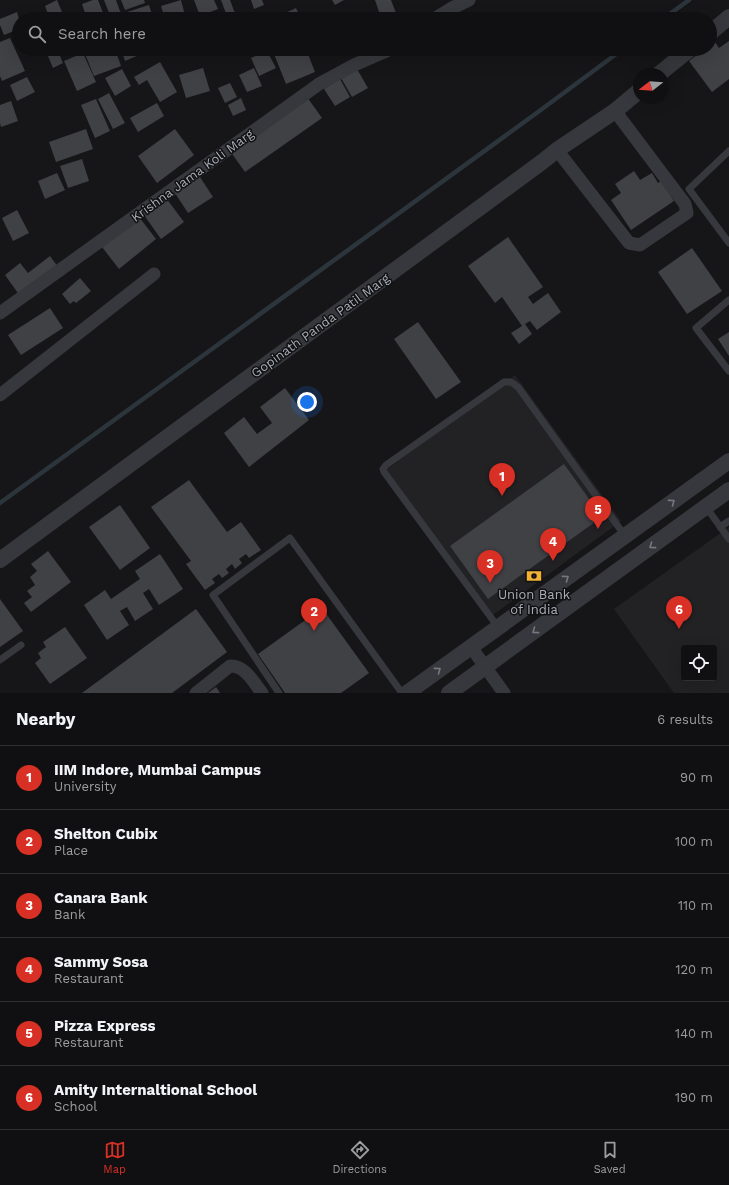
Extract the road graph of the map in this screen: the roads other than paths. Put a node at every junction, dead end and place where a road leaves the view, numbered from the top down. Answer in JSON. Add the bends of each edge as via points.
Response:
{"nodes":[{"id":1,"x":469,"y":0,"type":"edge"},
{"id":2,"x":451,"y":4,"type":"edge"},
{"id":3,"x":442,"y":12,"type":"edge"},
{"id":4,"x":729,"y":17,"type":"edge"},
{"id":5,"x":717,"y":27,"type":"edge"},
{"id":6,"x":376,"y":56,"type":"edge"},
{"id":7,"x":681,"y":56,"type":"edge"},
{"id":8,"x":666,"y":68,"type":"edge"},
{"id":9,"x":633,"y":96,"type":"edge"},
{"id":10,"x":615,"y":110,"type":"junction"},
{"id":11,"x":557,"y":150,"type":"junction"},
{"id":12,"x":729,"y":151,"type":"edge"},
{"id":13,"x":729,"y":243,"type":"edge"},
{"id":14,"x":154,"y":274,"type":"dead end"},
{"id":15,"x":729,"y":300,"type":"edge"},
{"id":16,"x":0,"y":314,"type":"edge"},
{"id":17,"x":729,"y":371,"type":"edge"},
{"id":18,"x":0,"y":395,"type":"edge"},
{"id":19,"x":729,"y":460,"type":"edge"},
{"id":20,"x":729,"y":490,"type":"edge"},
{"id":21,"x":706,"y":507,"type":"junction"},
{"id":22,"x":729,"y":521,"type":"edge"},
{"id":23,"x":720,"y":527,"type":"junction"},
{"id":24,"x":625,"y":536,"type":"junction"},
{"id":25,"x":729,"y":539,"type":"edge"},
{"id":26,"x":0,"y":560,"type":"edge"},
{"id":27,"x":498,"y":627,"type":"junction"},
{"id":28,"x":21,"y":645,"type":"dead end"},
{"id":29,"x":471,"y":647,"type":"junction"},
{"id":30,"x":0,"y":660,"type":"edge"},
{"id":31,"x":486,"y":667,"type":"junction"},
{"id":32,"x":196,"y":693,"type":"edge"},
{"id":33,"x":262,"y":693,"type":"edge"},
{"id":34,"x":279,"y":693,"type":"edge"},
{"id":35,"x":402,"y":693,"type":"edge"},
{"id":36,"x":407,"y":693,"type":"edge"},
{"id":37,"x":449,"y":693,"type":"edge"},
{"id":38,"x":504,"y":693,"type":"edge"}],
"edges":[{"from":1,"to":2,"type":"street"},
{"from":2,"to":3,"type":"street"},
{"from":4,"to":5,"type":"street"},
{"from":6,"to":16,"type":"street","name":"Krishna Jama Koli Marg","via":[[319,84]]},
{"from":7,"to":8,"type":"street"},
{"from":9,"to":10,"type":"street","name":"Gopinath Panda Patil Marg"},
{"from":10,"to":11,"type":"street","name":"Gopinath Panda Patil Marg"},
{"from":10,"to":11,"type":"street","via":[[685,204],[687,213],[678,220],[640,246],[629,243]]},
{"from":11,"to":26,"type":"street","name":"Gopinath Panda Patil Marg"},
{"from":12,"to":13,"type":"lane","via":[[689,189]]},
{"from":14,"to":18,"type":"street"},
{"from":15,"to":17,"type":"lane","via":[[696,328]]},
{"from":24,"to":19,"type":"street","one_way":true},
{"from":20,"to":21,"type":"street"},
{"from":21,"to":23,"type":"lane"},
{"from":21,"to":31,"type":"street","one_way":true},
{"from":22,"to":23,"type":"lane"},
{"from":23,"to":25,"type":"lane"},
{"from":27,"to":24,"type":"street","one_way":true},
{"from":24,"to":27,"type":"lane","via":[[512,382],[504,382],[386,465],[383,468],[384,472]]},
{"from":27,"to":29,"type":"street"},
{"from":28,"to":30,"type":"lane"},
{"from":29,"to":31,"type":"street"},
{"from":36,"to":29,"type":"street","one_way":true},
{"from":31,"to":37,"type":"street"},
{"from":31,"to":38,"type":"street"},
{"from":32,"to":33,"type":"street","via":[[230,666],[236,665],[242,668]]},
{"from":34,"to":35,"type":"lane","via":[[213,595],[290,538]]}]}
